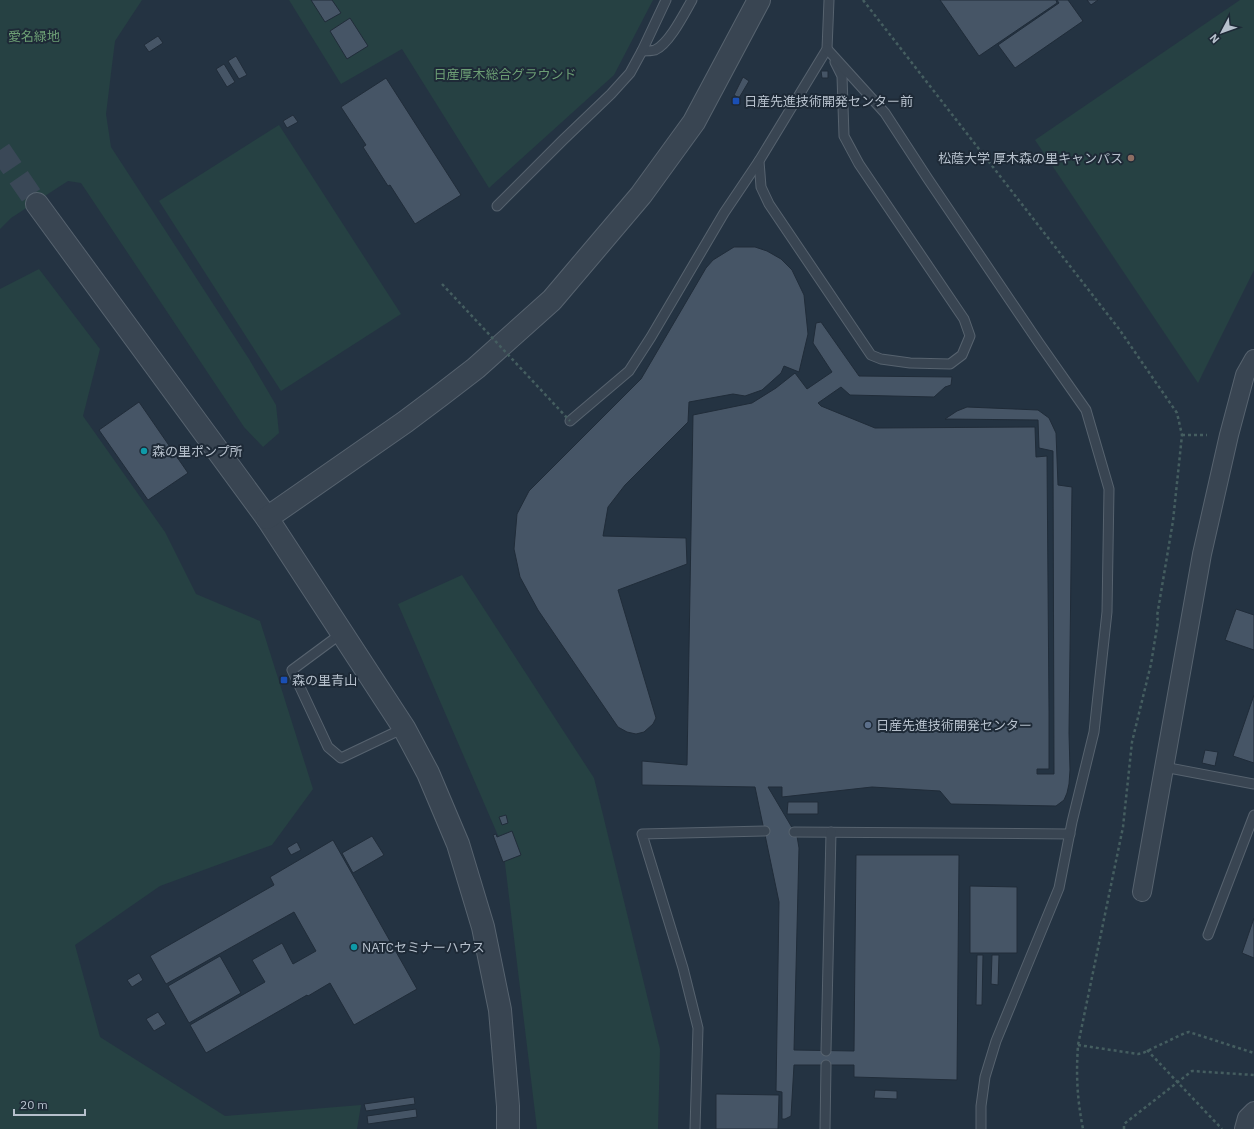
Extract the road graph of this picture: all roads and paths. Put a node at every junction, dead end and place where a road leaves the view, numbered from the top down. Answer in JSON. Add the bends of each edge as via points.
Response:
{"nodes":[{"id":1,"x":666,"y":0,"type":"edge"},
{"id":2,"x":692,"y":0,"type":"edge"},
{"id":3,"x":759,"y":0,"type":"edge"},
{"id":4,"x":829,"y":0,"type":"edge"},
{"id":5,"x":862,"y":0,"type":"edge"},
{"id":6,"x":827,"y":49,"type":"junction"},
{"id":7,"x":642,"y":51,"type":"junction"},
{"id":8,"x":759,"y":160,"type":"junction"},
{"id":9,"x":37,"y":204,"type":"tunnel mouth"},
{"id":10,"x":497,"y":206,"type":"dead end"},
{"id":11,"x":442,"y":284,"type":"dead end"},
{"id":12,"x":1254,"y":359,"type":"edge"},
{"id":13,"x":570,"y":421,"type":"joint"},
{"id":14,"x":267,"y":518,"type":"junction"},
{"id":15,"x":342,"y":633,"type":"junction"},
{"id":16,"x":404,"y":728,"type":"junction"},
{"id":17,"x":1164,"y":767,"type":"junction"},
{"id":18,"x":1254,"y":784,"type":"edge"},
{"id":19,"x":1254,"y":815,"type":"edge"},
{"id":20,"x":765,"y":831,"type":"dead end"},
{"id":21,"x":794,"y":832,"type":"dead end"},
{"id":22,"x":831,"y":832,"type":"junction"},
{"id":23,"x":1070,"y":834,"type":"junction"},
{"id":24,"x":1142,"y":892,"type":"dead end"},
{"id":25,"x":1208,"y":935,"type":"dead end"},
{"id":26,"x":1078,"y":1045,"type":"junction"},
{"id":27,"x":1147,"y":1050,"type":"junction"},
{"id":28,"x":826,"y":1051,"type":"dead end"},
{"id":29,"x":1254,"y":1053,"type":"edge"},
{"id":30,"x":826,"y":1064,"type":"dead end"},
{"id":31,"x":1254,"y":1075,"type":"edge"},
{"id":32,"x":1177,"y":1082,"type":"junction"},
{"id":33,"x":1254,"y":1111,"type":"edge"},
{"id":34,"x":508,"y":1129,"type":"edge"},
{"id":35,"x":695,"y":1129,"type":"edge"},
{"id":36,"x":825,"y":1129,"type":"edge"},
{"id":37,"x":981,"y":1129,"type":"edge"},
{"id":38,"x":1082,"y":1129,"type":"edge"},
{"id":39,"x":1124,"y":1129,"type":"edge"},
{"id":40,"x":1222,"y":1129,"type":"edge"},
{"id":41,"x":1244,"y":1129,"type":"edge"}],
"edges":[{"from":1,"to":7,"type":"lane"},
{"from":2,"to":7,"type":"lane","via":[[668,39],[654,51]]},
{"from":3,"to":14,"type":"street","via":[[694,122],[642,195],[552,300],[476,368],[441,395]]},
{"from":4,"to":6,"type":"lane"},
{"from":5,"to":26,"type":"path","via":[[1119,329],[1177,413],[1182,435],[1173,521],[1151,664],[1132,742],[1123,827]]},
{"from":6,"to":8,"type":"lane"},
{"from":6,"to":8,"type":"lane","via":[[842,76],[844,136],[859,164],[964,319],[970,336],[962,355],[950,364],[910,363],[871,355],[769,204],[761,187]]},
{"from":6,"to":23,"type":"lane","via":[[885,113],[1086,410],[1109,489],[1107,612],[1094,732]]},
{"from":7,"to":10,"type":"lane","via":[[630,73],[611,94]]},
{"from":8,"to":13,"type":"lane","via":[[629,371]]},
{"from":9,"to":14,"type":"street"},
{"from":11,"to":13,"type":"path","bridge":true},
{"from":12,"to":17,"type":"street","via":[[1243,382],[1202,554]]},
{"from":14,"to":15,"type":"street"},
{"from":15,"to":16,"type":"street"},
{"from":15,"to":16,"type":"lane","via":[[292,670],[328,747],[341,758]]},
{"from":16,"to":34,"type":"street","via":[[428,773],[458,844],[483,927],[500,1010]]},
{"from":17,"to":18,"type":"lane"},
{"from":17,"to":24,"type":"street"},
{"from":19,"to":25,"type":"lane"},
{"from":20,"to":35,"type":"lane","via":[[642,834],[683,968],[698,1028]]},
{"from":21,"to":22,"type":"lane"},
{"from":22,"to":23,"type":"lane"},
{"from":22,"to":28,"type":"lane"},
{"from":23,"to":37,"type":"lane","via":[[1059,888],[996,1041],[985,1077]]},
{"from":26,"to":27,"type":"path","via":[[1132,1054]]},
{"from":26,"to":38,"type":"path","via":[[1076,1074]]},
{"from":27,"to":29,"type":"path","via":[[1189,1032]]},
{"from":27,"to":32,"type":"path"},
{"from":30,"to":36,"type":"lane"},
{"from":31,"to":32,"type":"path","via":[[1192,1071]]},
{"from":32,"to":39,"type":"path","via":[[1124,1124]]},
{"from":32,"to":40,"type":"path"},
{"from":33,"to":41,"type":"street","via":[[1247,1118]]}]}
